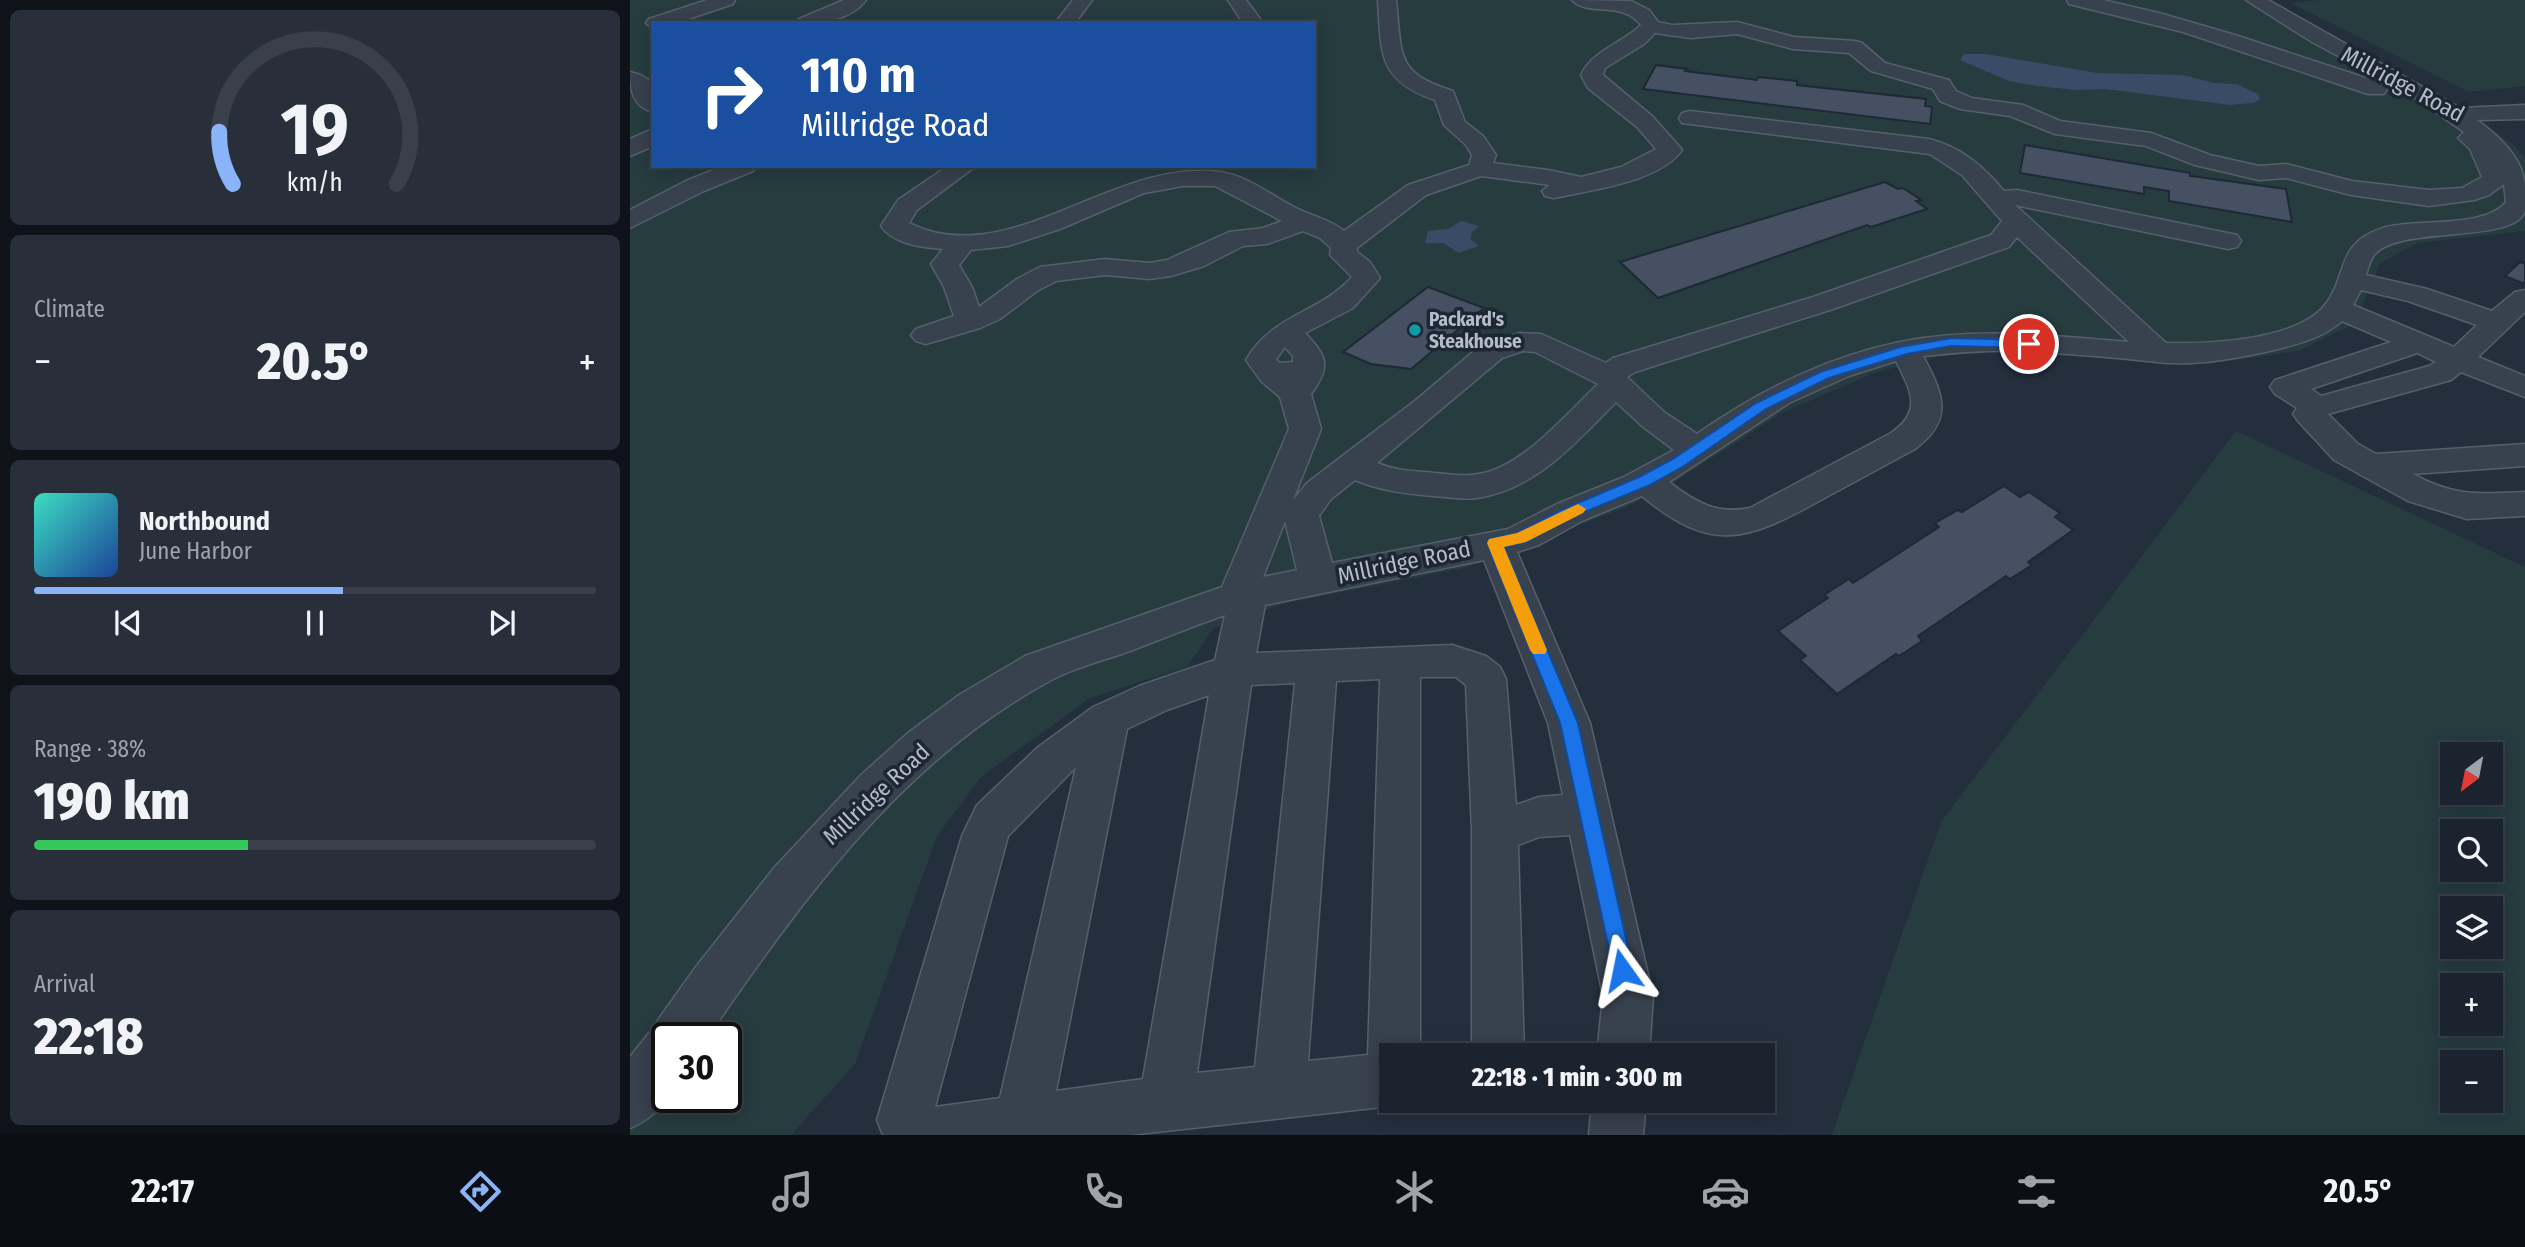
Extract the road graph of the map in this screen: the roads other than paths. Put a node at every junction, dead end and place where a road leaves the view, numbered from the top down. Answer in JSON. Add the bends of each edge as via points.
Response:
{"nodes":[{"id":1,"x":726,"y":0,"type":"edge"},
{"id":2,"x":857,"y":0,"type":"edge"},
{"id":3,"x":1083,"y":0,"type":"edge"},
{"id":4,"x":1237,"y":0,"type":"edge"},
{"id":5,"x":1387,"y":0,"type":"edge"},
{"id":6,"x":1581,"y":0,"type":"edge"},
{"id":7,"x":2076,"y":0,"type":"edge"},
{"id":8,"x":2255,"y":0,"type":"edge"},
{"id":9,"x":662,"y":21,"type":"edge"},
{"id":10,"x":811,"y":21,"type":"edge"},
{"id":11,"x":1067,"y":21,"type":"edge"},
{"id":12,"x":1252,"y":21,"type":"edge"},
{"id":13,"x":1651,"y":26,"type":"junction"},
{"id":14,"x":630,"y":78,"type":"edge"},
{"id":15,"x":651,"y":106,"type":"edge"},
{"id":16,"x":651,"y":108,"type":"edge"},
{"id":17,"x":2525,"y":112,"type":"edge"},
{"id":18,"x":2463,"y":114,"type":"junction"},
{"id":19,"x":1690,"y":118,"type":"dead end"},
{"id":20,"x":630,"y":119,"type":"edge"},
{"id":21,"x":651,"y":137,"type":"edge"},
{"id":22,"x":630,"y":149,"type":"edge"},
{"id":23,"x":2516,"y":156,"type":"edge"},
{"id":24,"x":740,"y":168,"type":"edge"},
{"id":25,"x":961,"y":168,"type":"edge"},
{"id":26,"x":1479,"y":169,"type":"junction"},
{"id":27,"x":1227,"y":173,"type":"edge"},
{"id":28,"x":1443,"y":181,"type":"junction"},
{"id":29,"x":1579,"y":184,"type":"junction"},
{"id":30,"x":2006,"y":210,"type":"junction"},
{"id":31,"x":630,"y":220,"type":"edge"},
{"id":32,"x":1303,"y":222,"type":"junction"},
{"id":33,"x":2513,"y":224,"type":"edge"},
{"id":34,"x":2228,"y":241,"type":"dead end"},
{"id":35,"x":963,"y":243,"type":"junction"},
{"id":36,"x":1344,"y":246,"type":"junction"},
{"id":37,"x":2344,"y":294,"type":"junction"},
{"id":38,"x":2525,"y":298,"type":"edge"},
{"id":39,"x":970,"y":322,"type":"junction"},
{"id":40,"x":2498,"y":322,"type":"junction"},
{"id":41,"x":1286,"y":331,"type":"junction"},
{"id":42,"x":926,"y":335,"type":"dead end"},
{"id":43,"x":2418,"y":343,"type":"junction"},
{"id":44,"x":1905,"y":350,"type":"junction"},
{"id":45,"x":2160,"y":354,"type":"junction"},
{"id":46,"x":2458,"y":360,"type":"junction"},
{"id":47,"x":1291,"y":379,"type":"junction"},
{"id":48,"x":1612,"y":380,"type":"junction"},
{"id":49,"x":2525,"y":387,"type":"edge"},
{"id":50,"x":2317,"y":407,"type":"junction"},
{"id":51,"x":1696,"y":450,"type":"junction"},
{"id":52,"x":2525,"y":455,"type":"edge"},
{"id":53,"x":1353,"y":464,"type":"junction"},
{"id":54,"x":2372,"y":466,"type":"junction"},
{"id":55,"x":1645,"y":481,"type":"junction"},
{"id":56,"x":2525,"y":504,"type":"edge"},
{"id":57,"x":1495,"y":543,"type":"junction"},
{"id":58,"x":1318,"y":580,"type":"junction"},
{"id":59,"x":1242,"y":596,"type":"junction"},
{"id":60,"x":1400,"y":662,"type":"junction"},
{"id":61,"x":1317,"y":666,"type":"junction"},
{"id":62,"x":1233,"y":670,"type":"junction"},
{"id":63,"x":1108,"y":719,"type":"junction"},
{"id":64,"x":1588,"y":813,"type":"junction"},
{"id":65,"x":1495,"y":832,"type":"junction"},
{"id":66,"x":687,"y":1022,"type":"edge"},
{"id":67,"x":1394,"y":1043,"type":"edge"},
{"id":68,"x":1498,"y":1043,"type":"edge"},
{"id":69,"x":1624,"y":1043,"type":"edge"},
{"id":70,"x":651,"y":1073,"type":"edge"},
{"id":71,"x":1379,"y":1080,"type":"edge"},
{"id":72,"x":1279,"y":1091,"type":"junction"},
{"id":73,"x":630,"y":1101,"type":"edge"},
{"id":74,"x":1166,"y":1103,"type":"junction"},
{"id":75,"x":1618,"y":1113,"type":"edge"},
{"id":76,"x":1022,"y":1123,"type":"junction"},
{"id":77,"x":922,"y":1135,"type":"edge"},
{"id":78,"x":932,"y":1135,"type":"edge"},
{"id":79,"x":1616,"y":1135,"type":"edge"}],
"edges":[{"from":1,"to":9,"type":"street"},
{"from":2,"to":10,"type":"street"},
{"from":3,"to":11,"type":"street"},
{"from":4,"to":12,"type":"street"},
{"from":5,"to":26,"type":"street","via":[[1391,49],[1398,66],[1409,82],[1445,96],[1455,125],[1484,155]]},
{"from":6,"to":13,"type":"street","via":[[1633,9]]},
{"from":7,"to":13,"type":"street","via":[[2240,42],[2411,101],[2480,146],[2495,179],[2465,195],[2429,198],[2351,188],[2286,171],[2259,173],[2203,160],[2151,140],[2055,127],[2015,110],[1968,104],[1948,96],[1941,85],[1878,67],[1855,47],[1793,43],[1737,28],[1691,32]]},
{"from":8,"to":18,"type":"street","name":"Millridge Road"},
{"from":13,"to":29,"type":"street","via":[[1596,65],[1592,75],[1670,150],[1656,162]]},
{"from":14,"to":15,"type":"street","via":[[642,84]]},
{"from":16,"to":20,"type":"street"},
{"from":17,"to":18,"type":"street"},
{"from":18,"to":23,"type":"street","name":"Millridge Road"},
{"from":19,"to":30,"type":"street","via":[[1873,141],[1907,141],[1939,150],[1963,163]]},
{"from":21,"to":22,"type":"street"},
{"from":23,"to":33,"type":"street","name":"Millridge Road","via":[[2521,194]]},
{"from":24,"to":31,"type":"street"},
{"from":25,"to":35,"type":"street","via":[[907,205],[894,226],[920,239]]},
{"from":26,"to":28,"type":"street"},
{"from":26,"to":29,"type":"street"},
{"from":27,"to":32,"type":"street"},
{"from":27,"to":35,"type":"street","via":[[1138,187],[1051,224],[999,240]]},
{"from":28,"to":29,"type":"street","via":[[1549,192]]},
{"from":28,"to":36,"type":"street","via":[[1416,190]]},
{"from":30,"to":34,"type":"street","via":[[2017,197]]},
{"from":30,"to":45,"type":"street"},
{"from":30,"to":48,"type":"street","via":[[2000,241],[1824,303],[1624,365]]},
{"from":32,"to":36,"type":"street","via":[[1329,232]]},
{"from":32,"to":39,"type":"street","via":[[1267,236],[1238,238],[1171,268],[1050,272]]},
{"from":33,"to":37,"type":"street","name":"Millridge Road","via":[[2421,228],[2380,237],[2361,251]]},
{"from":35,"to":39,"type":"street","via":[[945,264]]},
{"from":36,"to":41,"type":"street","via":[[1343,255],[1367,278],[1341,303]]},
{"from":37,"to":40,"type":"street","via":[[2417,295]]},
{"from":37,"to":43,"type":"street"},
{"from":37,"to":45,"type":"street","name":"Millridge Road","via":[[2315,326],[2267,343]]},
{"from":38,"to":40,"type":"street"},
{"from":39,"to":42,"type":"street"},
{"from":40,"to":46,"type":"street"},
{"from":41,"to":47,"type":"street","via":[[1308,354],[1309,375]]},
{"from":41,"to":47,"type":"street","via":[[1266,347],[1261,360],[1272,374]]},
{"from":43,"to":46,"type":"street"},
{"from":43,"to":50,"type":"street","via":[[2287,387]]},
{"from":44,"to":45,"type":"street","name":"Millridge Road","via":[[1951,342]]},
{"from":44,"to":51,"type":"street","name":"Millridge Road","via":[[1792,389]]},
{"from":44,"to":55,"type":"street","via":[[1928,404],[1922,425],[1903,441],[1760,518],[1733,524],[1708,522],[1682,510]]},
{"from":46,"to":49,"type":"street"},
{"from":46,"to":50,"type":"street","via":[[2440,373]]},
{"from":47,"to":59,"type":"street","via":[[1305,429]]},
{"from":48,"to":51,"type":"street","via":[[1653,419]]},
{"from":48,"to":53,"type":"street","via":[[1536,460],[1480,486],[1409,484]]},
{"from":48,"to":53,"type":"street","via":[[1541,344],[1520,342],[1491,352]]},
{"from":50,"to":54,"type":"street","via":[[2309,414],[2327,434],[2346,452]]},
{"from":51,"to":55,"type":"street","name":"Millridge Road"},
{"from":52,"to":54,"type":"street"},
{"from":53,"to":58,"type":"street","via":[[1319,491],[1301,514]]},
{"from":54,"to":56,"type":"street","via":[[2420,493],[2466,507]]},
{"from":55,"to":57,"type":"street","name":"Millridge Road","via":[[1521,538]]},
{"from":57,"to":58,"type":"street","name":"Millridge Road"},
{"from":57,"to":64,"type":"street","via":[[1569,723]]},
{"from":58,"to":59,"type":"street","name":"Millridge Road"},
{"from":59,"to":62,"type":"street"},
{"from":59,"to":66,"type":"street","name":"Millridge Road","via":[[1034,669],[952,725],[868,797],[820,847],[749,934]]},
{"from":60,"to":61,"type":"street"},
{"from":60,"to":65,"type":"street","via":[[1463,661],[1486,679]]},
{"from":60,"to":67,"type":"street"},
{"from":61,"to":62,"type":"street"},
{"from":61,"to":72,"type":"street"},
{"from":62,"to":63,"type":"street"},
{"from":62,"to":74,"type":"street"},
{"from":63,"to":76,"type":"street"},
{"from":63,"to":77,"type":"street","via":[[1052,761],[993,819],[904,1120],[909,1132]]},
{"from":64,"to":65,"type":"street","via":[[1539,817]]},
{"from":64,"to":69,"type":"street","via":[[1628,996]]},
{"from":65,"to":68,"type":"street"},
{"from":70,"to":73,"type":"street"},
{"from":71,"to":72,"type":"street"},
{"from":72,"to":74,"type":"street"},
{"from":74,"to":76,"type":"street"},
{"from":75,"to":79,"type":"street"},
{"from":76,"to":78,"type":"street"}]}
